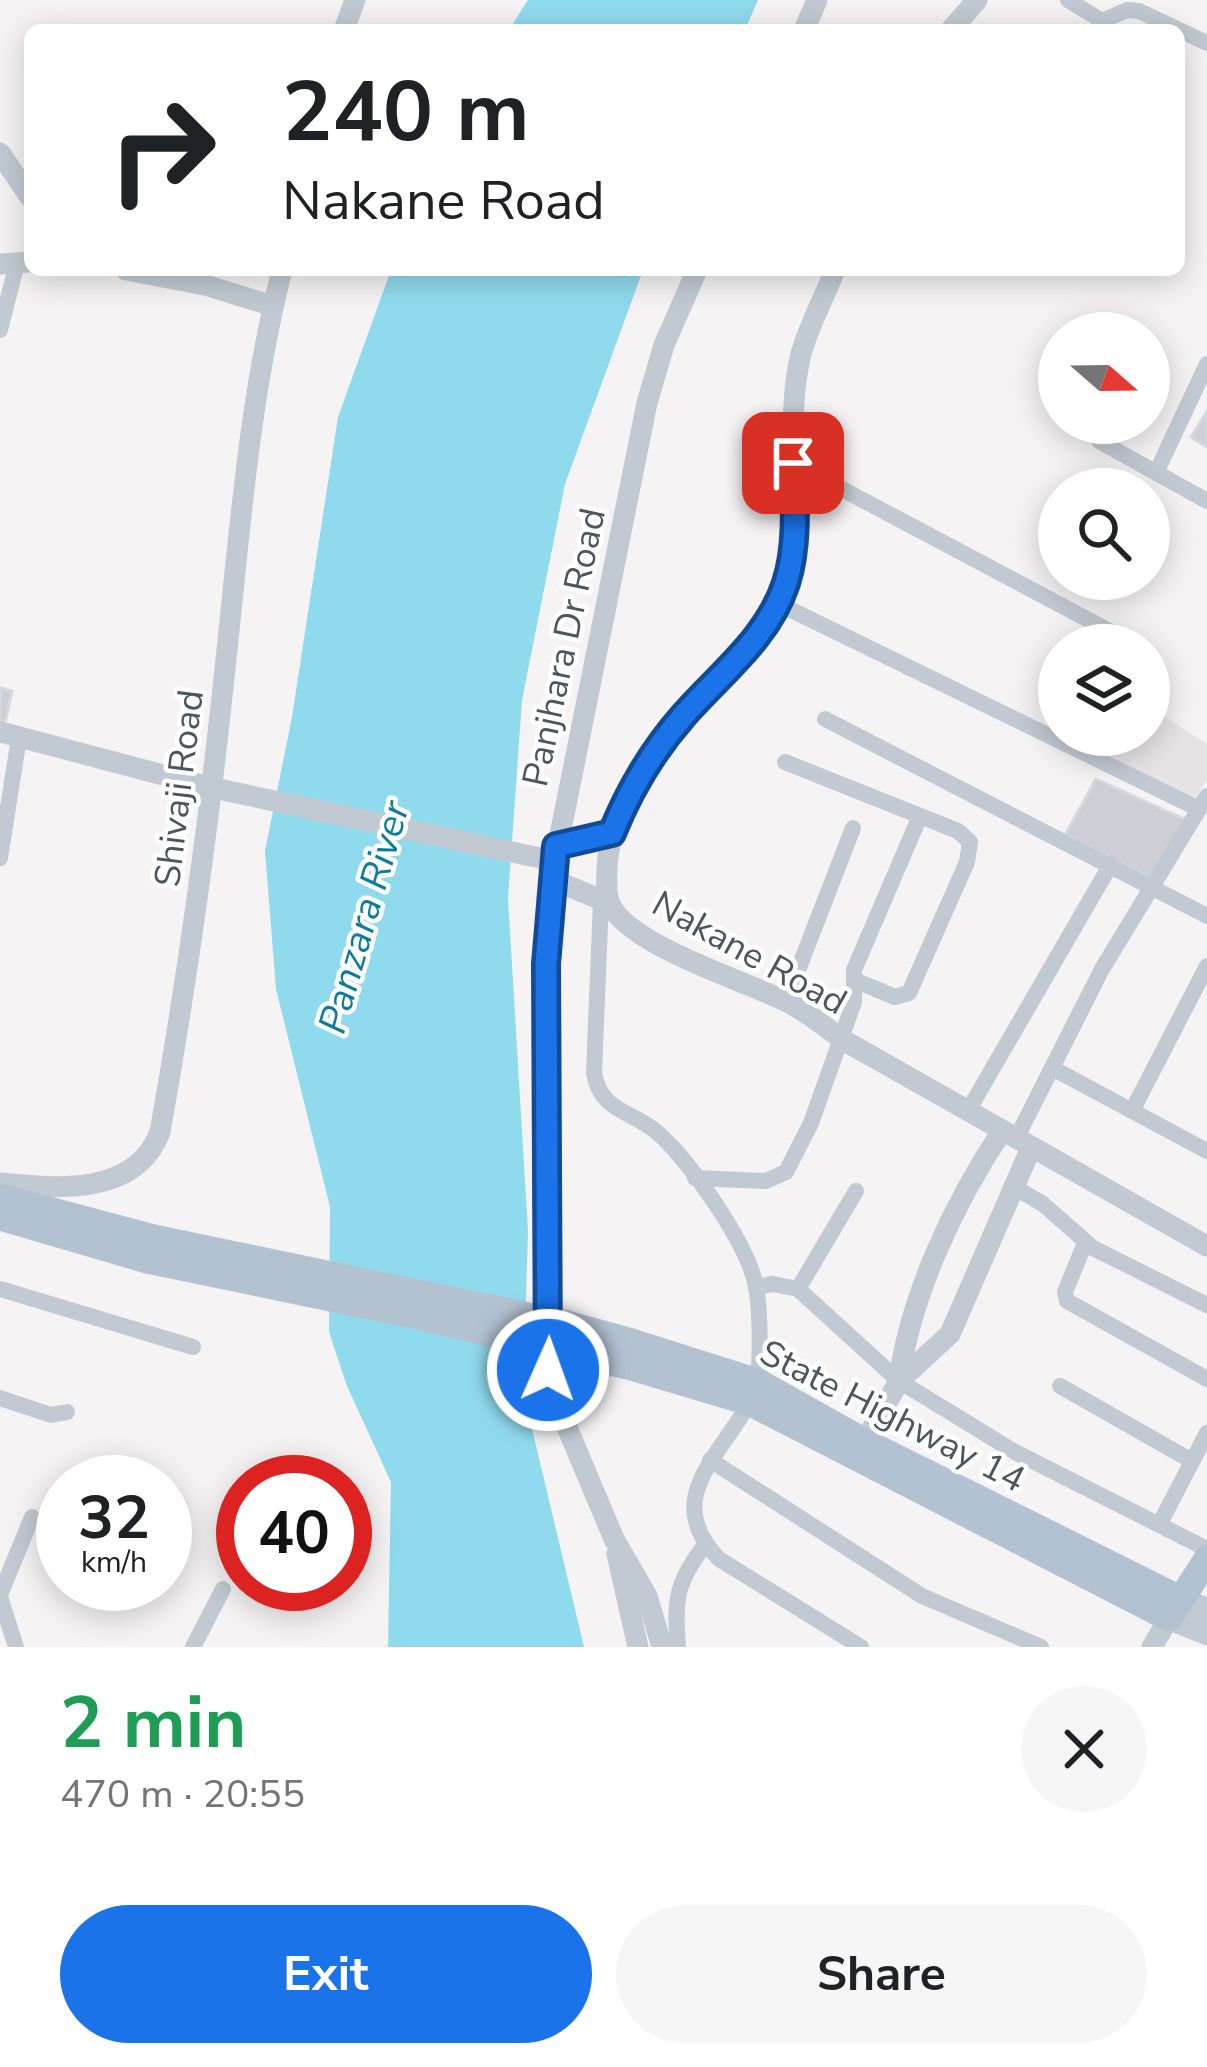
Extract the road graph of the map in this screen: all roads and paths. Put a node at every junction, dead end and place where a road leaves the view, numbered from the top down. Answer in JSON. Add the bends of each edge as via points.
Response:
{"nodes":[{"id":1,"x":977,"y":0,"type":"edge"},
{"id":2,"x":1068,"y":0,"type":"edge"},
{"id":3,"x":956,"y":24,"type":"edge"},
{"id":4,"x":1166,"y":24,"type":"edge"},
{"id":5,"x":0,"y":153,"type":"edge"},
{"id":6,"x":24,"y":188,"type":"edge"},
{"id":7,"x":16,"y":263,"type":"edge"},
{"id":8,"x":158,"y":276,"type":"edge"},
{"id":9,"x":281,"y":276,"type":"edge"},
{"id":10,"x":694,"y":276,"type":"edge"},
{"id":11,"x":833,"y":276,"type":"edge"},
{"id":12,"x":273,"y":307,"type":"junction"},
{"id":13,"x":0,"y":330,"type":"edge"},
{"id":14,"x":1207,"y":364,"type":"edge"},
{"id":15,"x":1105,"y":444,"type":"edge"},
{"id":16,"x":793,"y":463,"type":"junction"},
{"id":17,"x":1149,"y":468,"type":"edge"},
{"id":18,"x":1158,"y":468,"type":"edge"},
{"id":19,"x":1170,"y":480,"type":"edge"},
{"id":20,"x":1207,"y":501,"type":"edge"},
{"id":21,"x":777,"y":603,"type":"junction"},
{"id":22,"x":1096,"y":624,"type":"edge"},
{"id":23,"x":825,"y":719,"type":"dead end"},
{"id":24,"x":10,"y":735,"type":"edge"},
{"id":25,"x":785,"y":762,"type":"dead end"},
{"id":26,"x":209,"y":787,"type":"junction"},
{"id":27,"x":1203,"y":802,"type":"edge"},
{"id":28,"x":920,"y":816,"type":"junction"},
{"id":29,"x":853,"y":828,"type":"dead end"},
{"id":30,"x":612,"y":833,"type":"junction"},
{"id":31,"x":0,"y":858,"type":"edge"},
{"id":32,"x":554,"y":862,"type":"junction"},
{"id":33,"x":1111,"y":864,"type":"junction"},
{"id":34,"x":1153,"y":885,"type":"junction"},
{"id":35,"x":605,"y":901,"type":"junction"},
{"id":36,"x":1207,"y":916,"type":"edge"},
{"id":37,"x":1207,"y":967,"type":"edge"},
{"id":38,"x":854,"y":980,"type":"junction"},
{"id":39,"x":786,"y":1001,"type":"junction"},
{"id":40,"x":1186,"y":1006,"type":"junction"},
{"id":41,"x":1207,"y":1017,"type":"edge"},
{"id":42,"x":843,"y":1040,"type":"junction"},
{"id":43,"x":1052,"y":1068,"type":"junction"},
{"id":44,"x":968,"y":1111,"type":"junction"},
{"id":45,"x":1132,"y":1111,"type":"junction"},
{"id":46,"x":1016,"y":1140,"type":"junction"},
{"id":47,"x":1207,"y":1150,"type":"edge"},
{"id":48,"x":695,"y":1178,"type":"junction"},
{"id":49,"x":0,"y":1183,"type":"edge"},
{"id":50,"x":1012,"y":1186,"type":"junction"},
{"id":51,"x":856,"y":1191,"type":"dead end"},
{"id":52,"x":0,"y":1197,"type":"edge"},
{"id":53,"x":0,"y":1216,"type":"edge"},
{"id":54,"x":1085,"y":1243,"type":"junction"},
{"id":55,"x":1207,"y":1246,"type":"edge"},
{"id":56,"x":151,"y":1249,"type":"junction"},
{"id":57,"x":756,"y":1287,"type":"junction"},
{"id":58,"x":0,"y":1289,"type":"edge"},
{"id":59,"x":798,"y":1289,"type":"junction"},
{"id":60,"x":1207,"y":1305,"type":"edge"},
{"id":61,"x":193,"y":1347,"type":"dead end"},
{"id":62,"x":1207,"y":1379,"type":"edge"},
{"id":63,"x":899,"y":1381,"type":"junction"},
{"id":64,"x":1060,"y":1386,"type":"dead end"},
{"id":65,"x":753,"y":1392,"type":"junction"},
{"id":66,"x":0,"y":1398,"type":"edge"},
{"id":67,"x":67,"y":1412,"type":"dead end"},
{"id":68,"x":1207,"y":1433,"type":"edge"},
{"id":69,"x":860,"y":1450,"type":"junction"},
{"id":70,"x":710,"y":1460,"type":"junction"},
{"id":71,"x":1192,"y":1462,"type":"junction"},
{"id":72,"x":32,"y":1517,"type":"dead end"},
{"id":73,"x":1159,"y":1525,"type":"junction"},
{"id":74,"x":614,"y":1539,"type":"junction"},
{"id":75,"x":705,"y":1545,"type":"junction"},
{"id":76,"x":1207,"y":1549,"type":"edge"},
{"id":77,"x":1207,"y":1558,"type":"edge"},
{"id":78,"x":0,"y":1596,"type":"edge"},
{"id":79,"x":216,"y":1604,"type":"edge"},
{"id":80,"x":1207,"y":1610,"type":"edge"},
{"id":81,"x":1171,"y":1611,"type":"junction"},
{"id":82,"x":1207,"y":1634,"type":"edge"},
{"id":83,"x":1003,"y":1640,"type":"edge"},
{"id":84,"x":16,"y":1647,"type":"edge"},
{"id":85,"x":193,"y":1647,"type":"edge"},
{"id":86,"x":638,"y":1647,"type":"edge"},
{"id":87,"x":662,"y":1647,"type":"edge"},
{"id":88,"x":678,"y":1647,"type":"edge"},
{"id":89,"x":860,"y":1647,"type":"edge"},
{"id":90,"x":1042,"y":1647,"type":"edge"},
{"id":91,"x":1152,"y":1647,"type":"edge"}],
"edges":[{"from":1,"to":3,"type":"street"},
{"from":2,"to":4,"type":"street","via":[[1102,21],[1127,10]]},
{"from":5,"to":6,"type":"street"},
{"from":7,"to":13,"type":"street"},
{"from":8,"to":12,"type":"street"},
{"from":9,"to":12,"type":"street","name":"Shivaji Road"},
{"from":10,"to":32,"type":"street","name":"Panjhara Dr Road","via":[[647,403]]},
{"from":11,"to":16,"type":"street","name":"Nakane Road","via":[[801,356]]},
{"from":12,"to":26,"type":"street","name":"Shivaji Road"},
{"from":14,"to":18,"type":"street"},
{"from":15,"to":17,"type":"street"},
{"from":16,"to":21,"type":"street","name":"Nakane Road","via":[[792,552]]},
{"from":16,"to":22,"type":"street"},
{"from":19,"to":20,"type":"street"},
{"from":21,"to":27,"type":"street"},
{"from":21,"to":30,"type":"street","name":"Nakane Road","via":[[672,730]]},
{"from":23,"to":33,"type":"street"},
{"from":24,"to":26,"type":"street"},
{"from":24,"to":31,"type":"street"},
{"from":25,"to":28,"type":"street"},
{"from":26,"to":32,"type":"street"},
{"from":26,"to":49,"type":"street","name":"Shivaji Road","via":[[192,955],[152,1154],[96,1184]]},
{"from":27,"to":34,"type":"street"},
{"from":28,"to":38,"type":"street"},
{"from":28,"to":38,"type":"street","via":[[966,837],[968,862],[909,993],[895,997]]},
{"from":29,"to":39,"type":"street"},
{"from":30,"to":32,"type":"street"},
{"from":30,"to":35,"type":"street","name":"Nakane Road"},
{"from":32,"to":35,"type":"street"},
{"from":32,"to":74,"type":"street","name":"Panjhara Dr Road","via":[[546,964],[548,1370]]},
{"from":33,"to":34,"type":"street"},
{"from":33,"to":44,"type":"street"},
{"from":34,"to":36,"type":"street"},
{"from":34,"to":43,"type":"street"},
{"from":35,"to":39,"type":"street","name":"Nakane Road","via":[[667,948]]},
{"from":35,"to":48,"type":"street","via":[[597,1091],[655,1130]]},
{"from":37,"to":40,"type":"street"},
{"from":38,"to":42,"type":"street"},
{"from":39,"to":42,"type":"street","name":"Nakane Road"},
{"from":40,"to":41,"type":"street"},
{"from":40,"to":45,"type":"street"},
{"from":42,"to":44,"type":"street","name":"Nakane Road"},
{"from":42,"to":48,"type":"street","via":[[786,1172],[766,1180]]},
{"from":43,"to":45,"type":"street"},
{"from":43,"to":46,"type":"street"},
{"from":44,"to":46,"type":"street","name":"Nakane Road"},
{"from":45,"to":47,"type":"street"},
{"from":46,"to":50,"type":"street"},
{"from":46,"to":55,"type":"street","name":"Nakane Road"},
{"from":46,"to":63,"type":"street","via":[[976,1171],[910,1317]]},
{"from":48,"to":57,"type":"street"},
{"from":50,"to":54,"type":"street"},
{"from":50,"to":63,"type":"street","via":[[950,1334]]},
{"from":51,"to":59,"type":"street"},
{"from":52,"to":56,"type":"main road","name":"State Highway 14"},
{"from":53,"to":56,"type":"main road","name":"State Highway 14"},
{"from":54,"to":60,"type":"street"},
{"from":54,"to":62,"type":"street","via":[[1066,1301]]},
{"from":56,"to":65,"type":"main road","name":"State Highway 14","bridge":true,"via":[[413,1315],[630,1354]]},
{"from":57,"to":59,"type":"street"},
{"from":57,"to":65,"type":"street"},
{"from":58,"to":61,"type":"street"},
{"from":59,"to":63,"type":"street"},
{"from":63,"to":69,"type":"street"},
{"from":63,"to":73,"type":"street"},
{"from":64,"to":71,"type":"street"},
{"from":65,"to":69,"type":"main road","name":"State Highway 14"},
{"from":65,"to":70,"type":"street"},
{"from":66,"to":67,"type":"street"},
{"from":68,"to":71,"type":"street"},
{"from":69,"to":81,"type":"main road","name":"State Highway 14"},
{"from":70,"to":75,"type":"street","via":[[694,1504]]},
{"from":70,"to":83,"type":"street"},
{"from":71,"to":73,"type":"street"},
{"from":72,"to":78,"type":"street"},
{"from":73,"to":76,"type":"street"},
{"from":74,"to":86,"type":"street","name":"Panjhara Dr Road"},
{"from":74,"to":87,"type":"street","name":"Panjhara Dr Road","via":[[647,1596]]},
{"from":75,"to":88,"type":"street","via":[[677,1592]]},
{"from":75,"to":89,"type":"street"},
{"from":77,"to":81,"type":"main road"},
{"from":78,"to":84,"type":"street"},
{"from":79,"to":85,"type":"street"},
{"from":80,"to":81,"type":"main road"},
{"from":81,"to":82,"type":"main road"},
{"from":81,"to":91,"type":"street"},
{"from":83,"to":90,"type":"street"}]}
